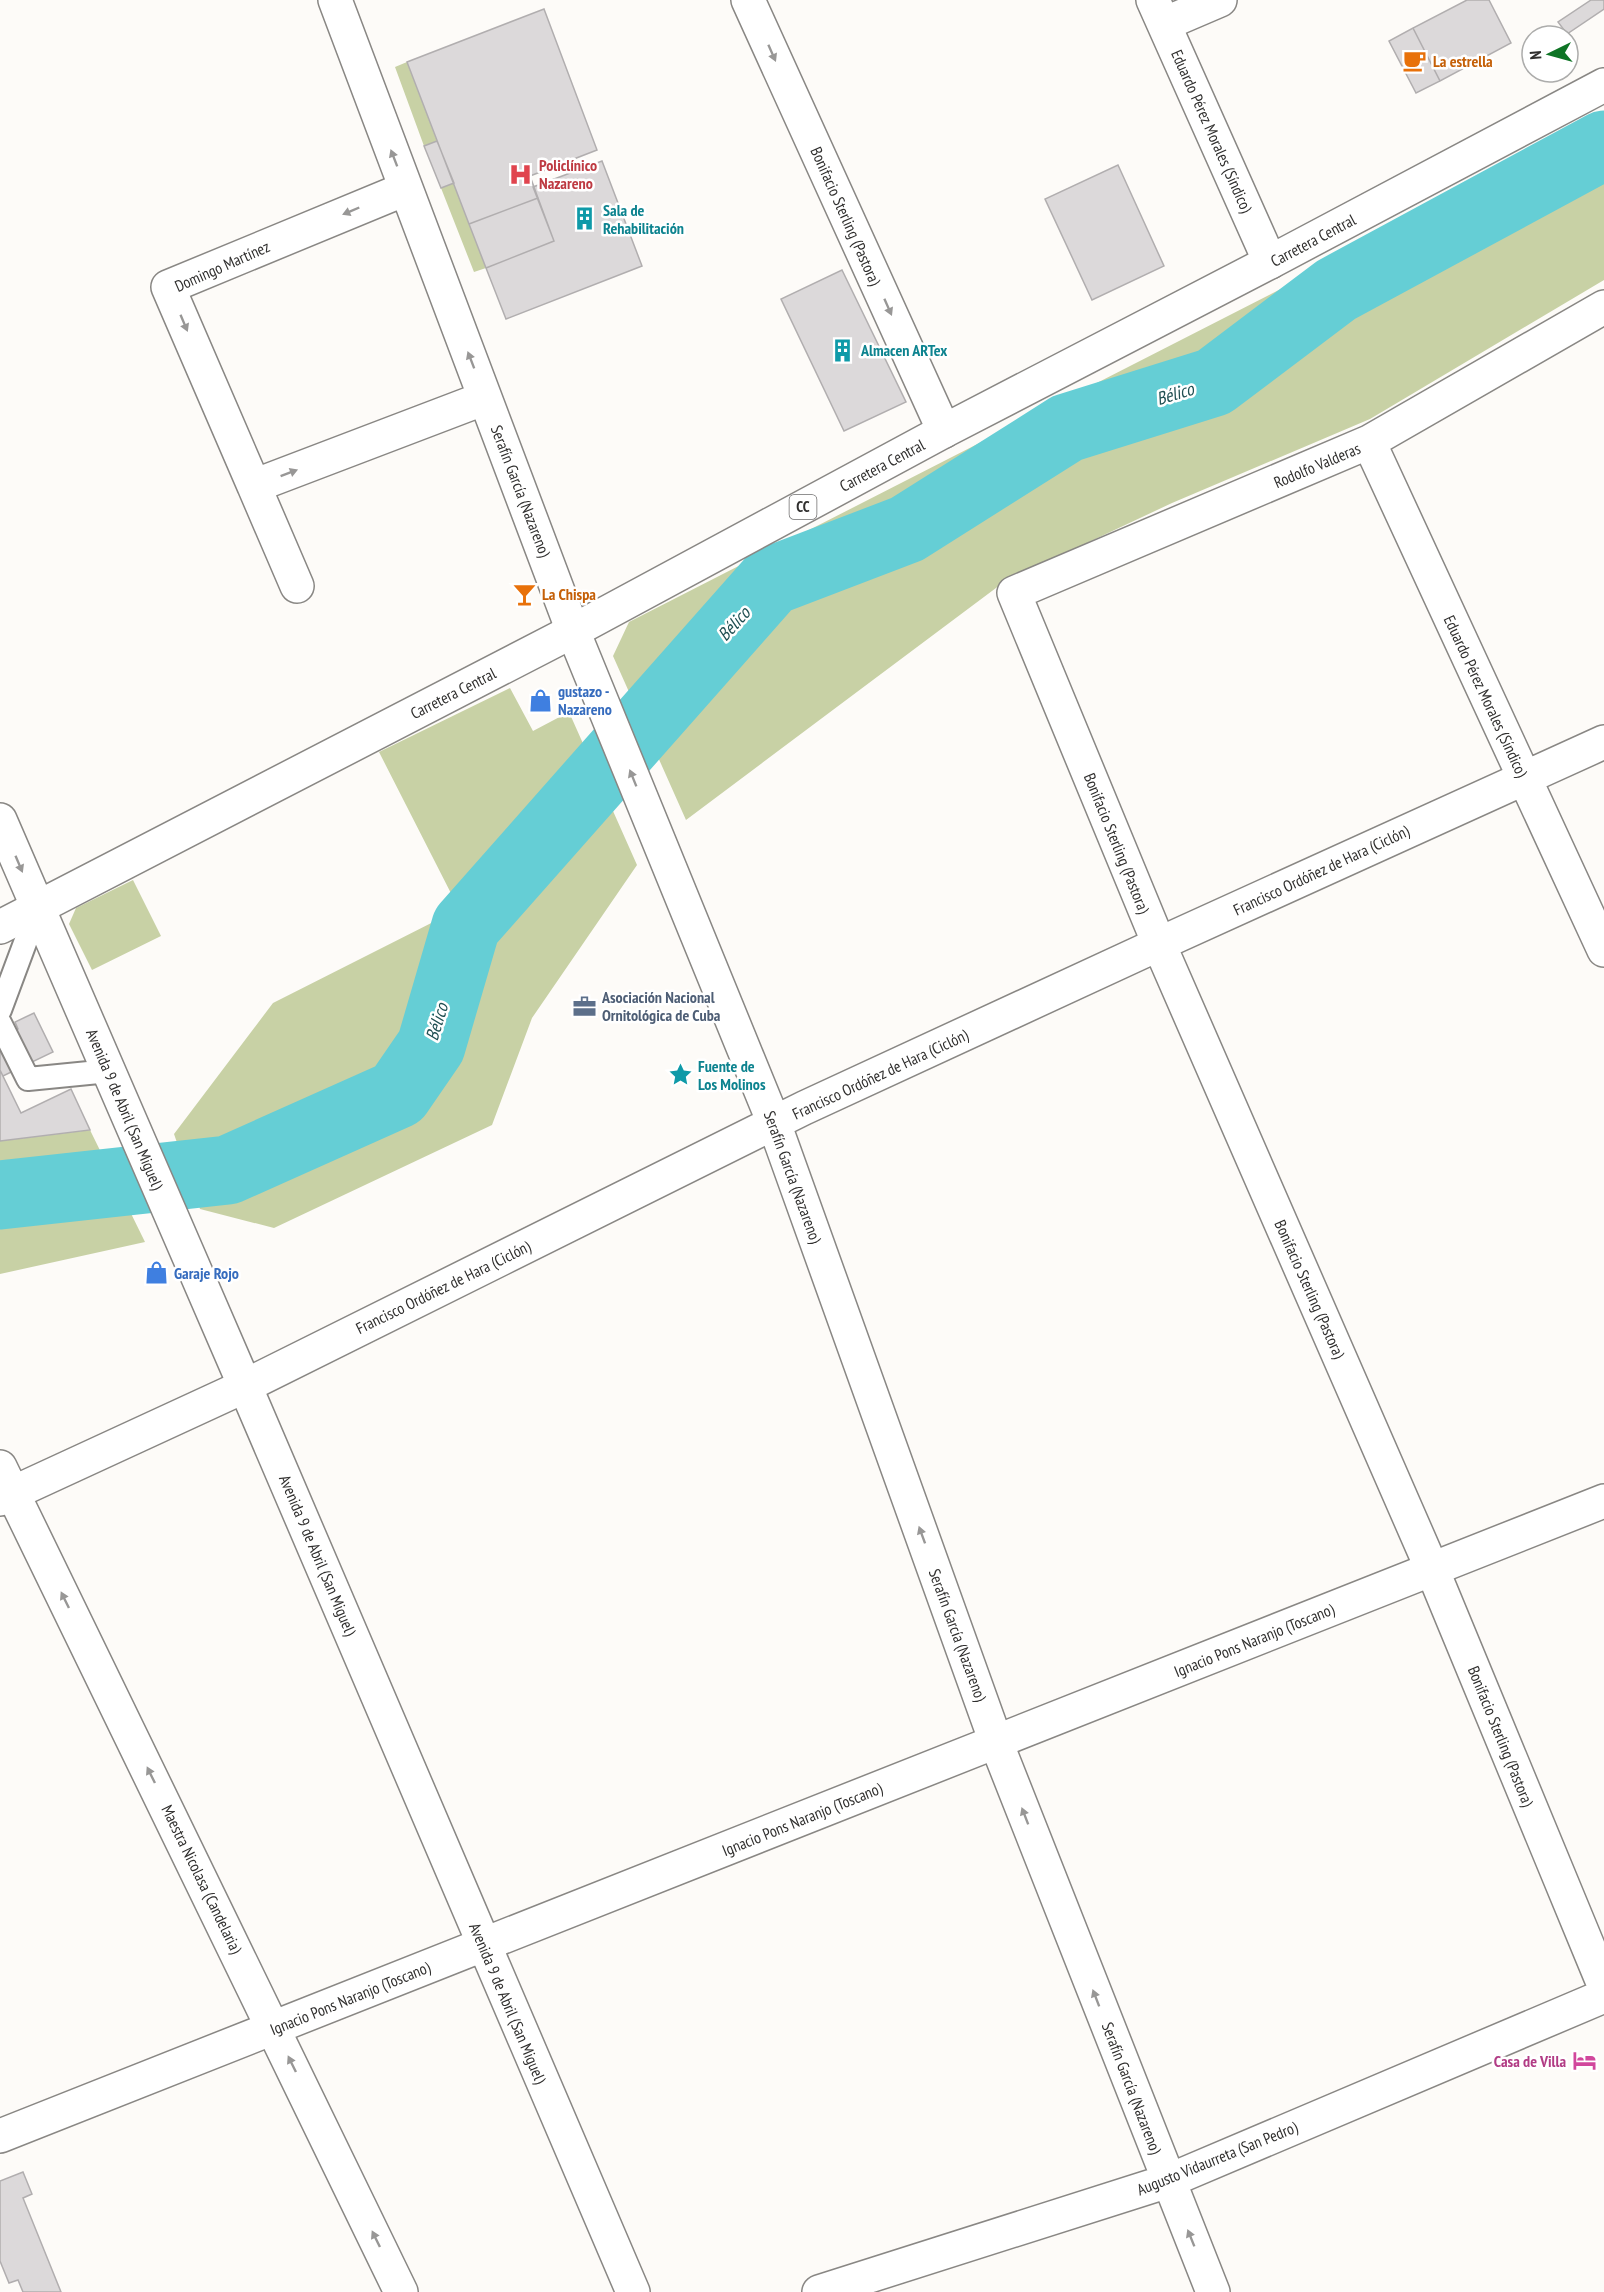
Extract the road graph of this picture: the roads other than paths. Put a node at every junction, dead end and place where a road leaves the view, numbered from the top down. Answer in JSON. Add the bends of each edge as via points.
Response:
{"nodes":[{"id":1,"x":335,"y":0,"type":"edge"},
{"id":2,"x":748,"y":0,"type":"edge"},
{"id":3,"x":1220,"y":0,"type":"edge"},
{"id":4,"x":1158,"y":12,"type":"edge"},
{"id":5,"x":1604,"y":85,"type":"edge"},
{"id":6,"x":405,"y":189,"type":"junction"},
{"id":7,"x":1270,"y":262,"type":"junction"},
{"id":8,"x":1604,"y":307,"type":"edge"},
{"id":9,"x":485,"y":398,"type":"junction"},
{"id":10,"x":944,"y":431,"type":"junction"},
{"id":11,"x":1369,"y":442,"type":"junction"},
{"id":12,"x":254,"y":486,"type":"junction"},
{"id":13,"x":297,"y":586,"type":"dead end"},
{"id":14,"x":1014,"y":593,"type":"joint"},
{"id":15,"x":573,"y":631,"type":"junction"},
{"id":16,"x":1604,"y":742,"type":"edge"},
{"id":17,"x":1524,"y":778,"type":"junction"},
{"id":18,"x":0,"y":820,"type":"edge"},
{"id":19,"x":38,"y":908,"type":"junction"},
{"id":20,"x":0,"y":927,"type":"edge"},
{"id":21,"x":1159,"y":944,"type":"junction"},
{"id":22,"x":1604,"y":950,"type":"edge"},
{"id":23,"x":0,"y":1010,"type":"edge"},
{"id":24,"x":0,"y":1023,"type":"edge"},
{"id":25,"x":109,"y":1071,"type":"junction"},
{"id":26,"x":774,"y":1123,"type":"junction"},
{"id":27,"x":245,"y":1386,"type":"junction"},
{"id":28,"x":4,"y":1486,"type":"edge"},
{"id":29,"x":1604,"y":1502,"type":"edge"},
{"id":30,"x":1432,"y":1569,"type":"junction"},
{"id":31,"x":996,"y":1742,"type":"junction"},
{"id":32,"x":483,"y":1945,"type":"junction"},
{"id":33,"x":1604,"y":1985,"type":"edge"},
{"id":34,"x":1604,"y":1996,"type":"edge"},
{"id":35,"x":274,"y":2028,"type":"junction"},
{"id":36,"x":0,"y":2136,"type":"edge"},
{"id":37,"x":1168,"y":2181,"type":"junction"},
{"id":38,"x":401,"y":2292,"type":"edge"},
{"id":39,"x":633,"y":2292,"type":"edge"},
{"id":40,"x":819,"y":2292,"type":"edge"},
{"id":41,"x":1213,"y":2292,"type":"edge"}],
"edges":[{"from":6,"to":1,"type":"street","name":"Serafín García (Nazareno)","one_way":true},
{"from":2,"to":10,"type":"street","name":"Bonifacio Sterling (Pastora)","one_way":true},
{"from":3,"to":4,"type":"street"},
{"from":4,"to":7,"type":"street","name":"Eduardo Pérez Morales (Síndico)"},
{"from":5,"to":7,"type":"street","name":"Carretera Central","number":"CC"},
{"from":9,"to":6,"type":"street","name":"Serafín García (Nazareno)","one_way":true},
{"from":6,"to":12,"type":"street","name":"Domingo Martínez","one_way":true,"via":[[168,287]]},
{"from":7,"to":10,"type":"street","name":"Carretera Central","number":"CC"},
{"from":8,"to":11,"type":"street","name":"Rodolfo Valderas"},
{"from":12,"to":9,"type":"street","one_way":true},
{"from":9,"to":15,"type":"street","name":"Serafín García (Nazareno)"},
{"from":10,"to":15,"type":"street","name":"Carretera Central","number":"CC"},
{"from":11,"to":14,"type":"street","name":"Rodolfo Valderas"},
{"from":11,"to":17,"type":"street","name":"Eduardo Pérez Morales (Síndico)"},
{"from":12,"to":13,"type":"street","name":"Domingo Martínez"},
{"from":14,"to":21,"type":"street","name":"Bonifacio Sterling (Pastora)"},
{"from":15,"to":19,"type":"street","name":"Carretera Central","number":"CC"},
{"from":26,"to":15,"type":"street","name":"Serafín García (Nazareno)","one_way":true},
{"from":16,"to":17,"type":"street","name":"Francisco Ordóñez de Hara (Ciclón)"},
{"from":17,"to":21,"type":"street","name":"Francisco Ordóñez de Hara (Ciclón)"},
{"from":17,"to":22,"type":"street","name":"Eduardo Pérez Morales (Síndico)"},
{"from":18,"to":19,"type":"street","name":"Avenida 9 de Abril (San Miguel)","one_way":true},
{"from":19,"to":20,"type":"street","name":"Carretera Central","number":"CC"},
{"from":19,"to":23,"type":"lane"},
{"from":19,"to":25,"type":"street","name":"Avenida 9 de Abril (San Miguel)"},
{"from":21,"to":26,"type":"street","name":"Francisco Ordóñez de Hara (Ciclón)"},
{"from":21,"to":30,"type":"street","name":"Bonifacio Sterling (Pastora)"},
{"from":24,"to":25,"type":"lane","via":[[27,1078]]},
{"from":25,"to":27,"type":"street","name":"Avenida 9 de Abril (San Miguel)"},
{"from":26,"to":27,"type":"street","name":"Francisco Ordóñez de Hara (Ciclón)"},
{"from":31,"to":26,"type":"street","name":"Serafín García (Nazareno)","one_way":true},
{"from":27,"to":28,"type":"street","name":"Francisco Ordóñez de Hara (Ciclón)"},
{"from":27,"to":32,"type":"street","name":"Avenida 9 de Abril (San Miguel)"},
{"from":35,"to":28,"type":"street","name":"Maestra Nicolasa (Candelaria)","one_way":true},
{"from":29,"to":30,"type":"street","name":"Ignacio Pons Naranjo (Toscano)"},
{"from":30,"to":31,"type":"street","name":"Ignacio Pons Naranjo (Toscano)"},
{"from":30,"to":33,"type":"street","name":"Bonifacio Sterling (Pastora)"},
{"from":31,"to":32,"type":"street","name":"Ignacio Pons Naranjo (Toscano)"},
{"from":37,"to":31,"type":"street","name":"Serafín García (Nazareno)","one_way":true},
{"from":32,"to":35,"type":"street","name":"Ignacio Pons Naranjo (Toscano)"},
{"from":32,"to":39,"type":"street","name":"Avenida 9 de Abril (San Miguel)"},
{"from":34,"to":37,"type":"street","name":"Augusto Vidaurreta (San Pedro)"},
{"from":35,"to":36,"type":"street","name":"Ignacio Pons Naranjo (Toscano)"},
{"from":38,"to":35,"type":"street","name":"Maestra Nicolasa (Candelaria)","one_way":true},
{"from":37,"to":40,"type":"street","name":"Augusto Vidaurreta (San Pedro)"},
{"from":41,"to":37,"type":"street","name":"Serafín García (Nazareno)","one_way":true}]}
